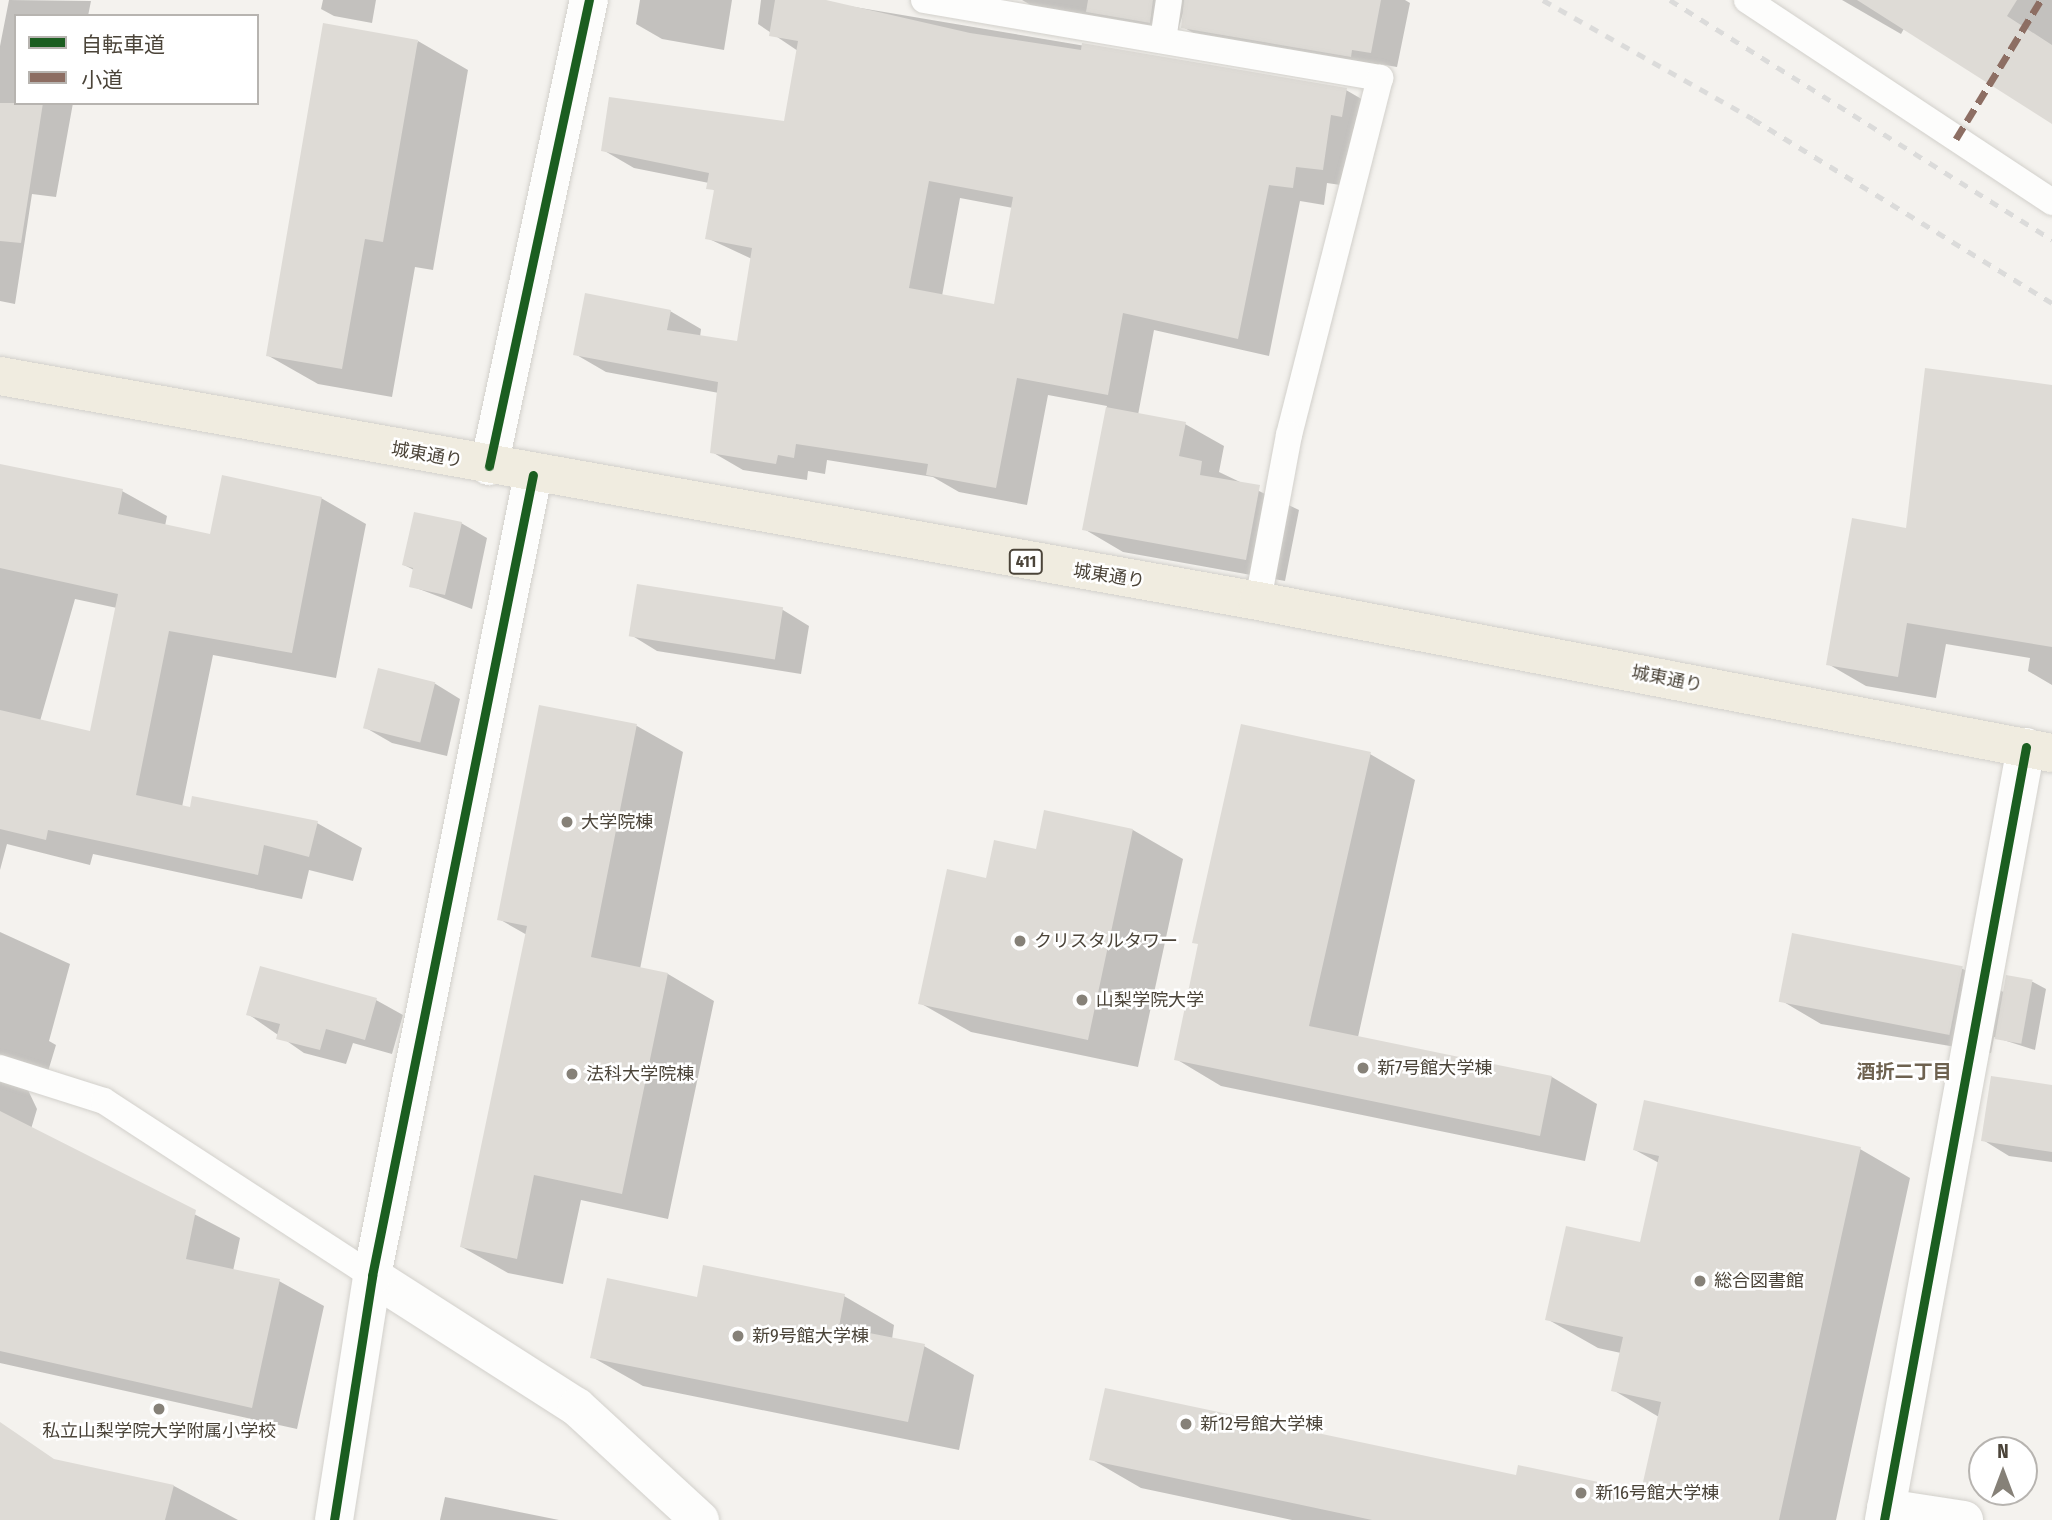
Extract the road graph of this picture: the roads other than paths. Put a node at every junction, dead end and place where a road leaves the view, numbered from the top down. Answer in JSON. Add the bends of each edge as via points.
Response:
{"nodes":[{"id":1,"x":589,"y":0,"type":"edge"},
{"id":2,"x":924,"y":0,"type":"edge"},
{"id":3,"x":1170,"y":0,"type":"edge"},
{"id":4,"x":1747,"y":0,"type":"edge"},
{"id":5,"x":1163,"y":40,"type":"junction"},
{"id":6,"x":2052,"y":202,"type":"edge"},
{"id":7,"x":0,"y":376,"type":"edge"},
{"id":8,"x":489,"y":466,"type":"junction"},
{"id":9,"x":533,"y":475,"type":"junction"},
{"id":10,"x":1258,"y":601,"type":"junction"},
{"id":11,"x":2039,"y":750,"type":"edge"},
{"id":12,"x":0,"y":1068,"type":"edge"},
{"id":13,"x":372,"y":1276,"type":"junction"},
{"id":14,"x":1885,"y":1514,"type":"edge"},
{"id":15,"x":334,"y":1520,"type":"edge"},
{"id":16,"x":700,"y":1520,"type":"edge"},
{"id":17,"x":1965,"y":1520,"type":"edge"}],
"edges":[{"from":1,"to":8,"type":"street"},
{"from":2,"to":5,"type":"lane"},
{"from":3,"to":5,"type":"lane"},
{"from":4,"to":6,"type":"lane"},
{"from":5,"to":10,"type":"lane","via":[[1380,78],[1292,422]]},
{"from":7,"to":8,"type":"highway","name":"城東通り","number":"411"},
{"from":8,"to":9,"type":"highway","name":"城東通り","number":"411"},
{"from":9,"to":10,"type":"highway","name":"城東通り","number":"411"},
{"from":9,"to":13,"type":"street"},
{"from":10,"to":11,"type":"highway","name":"城東通り","number":"411"},
{"from":11,"to":14,"type":"street"},
{"from":12,"to":13,"type":"lane","via":[[104,1101]]},
{"from":13,"to":15,"type":"street"},
{"from":13,"to":16,"type":"street","via":[[577,1407]]},
{"from":14,"to":17,"type":"street"}]}
